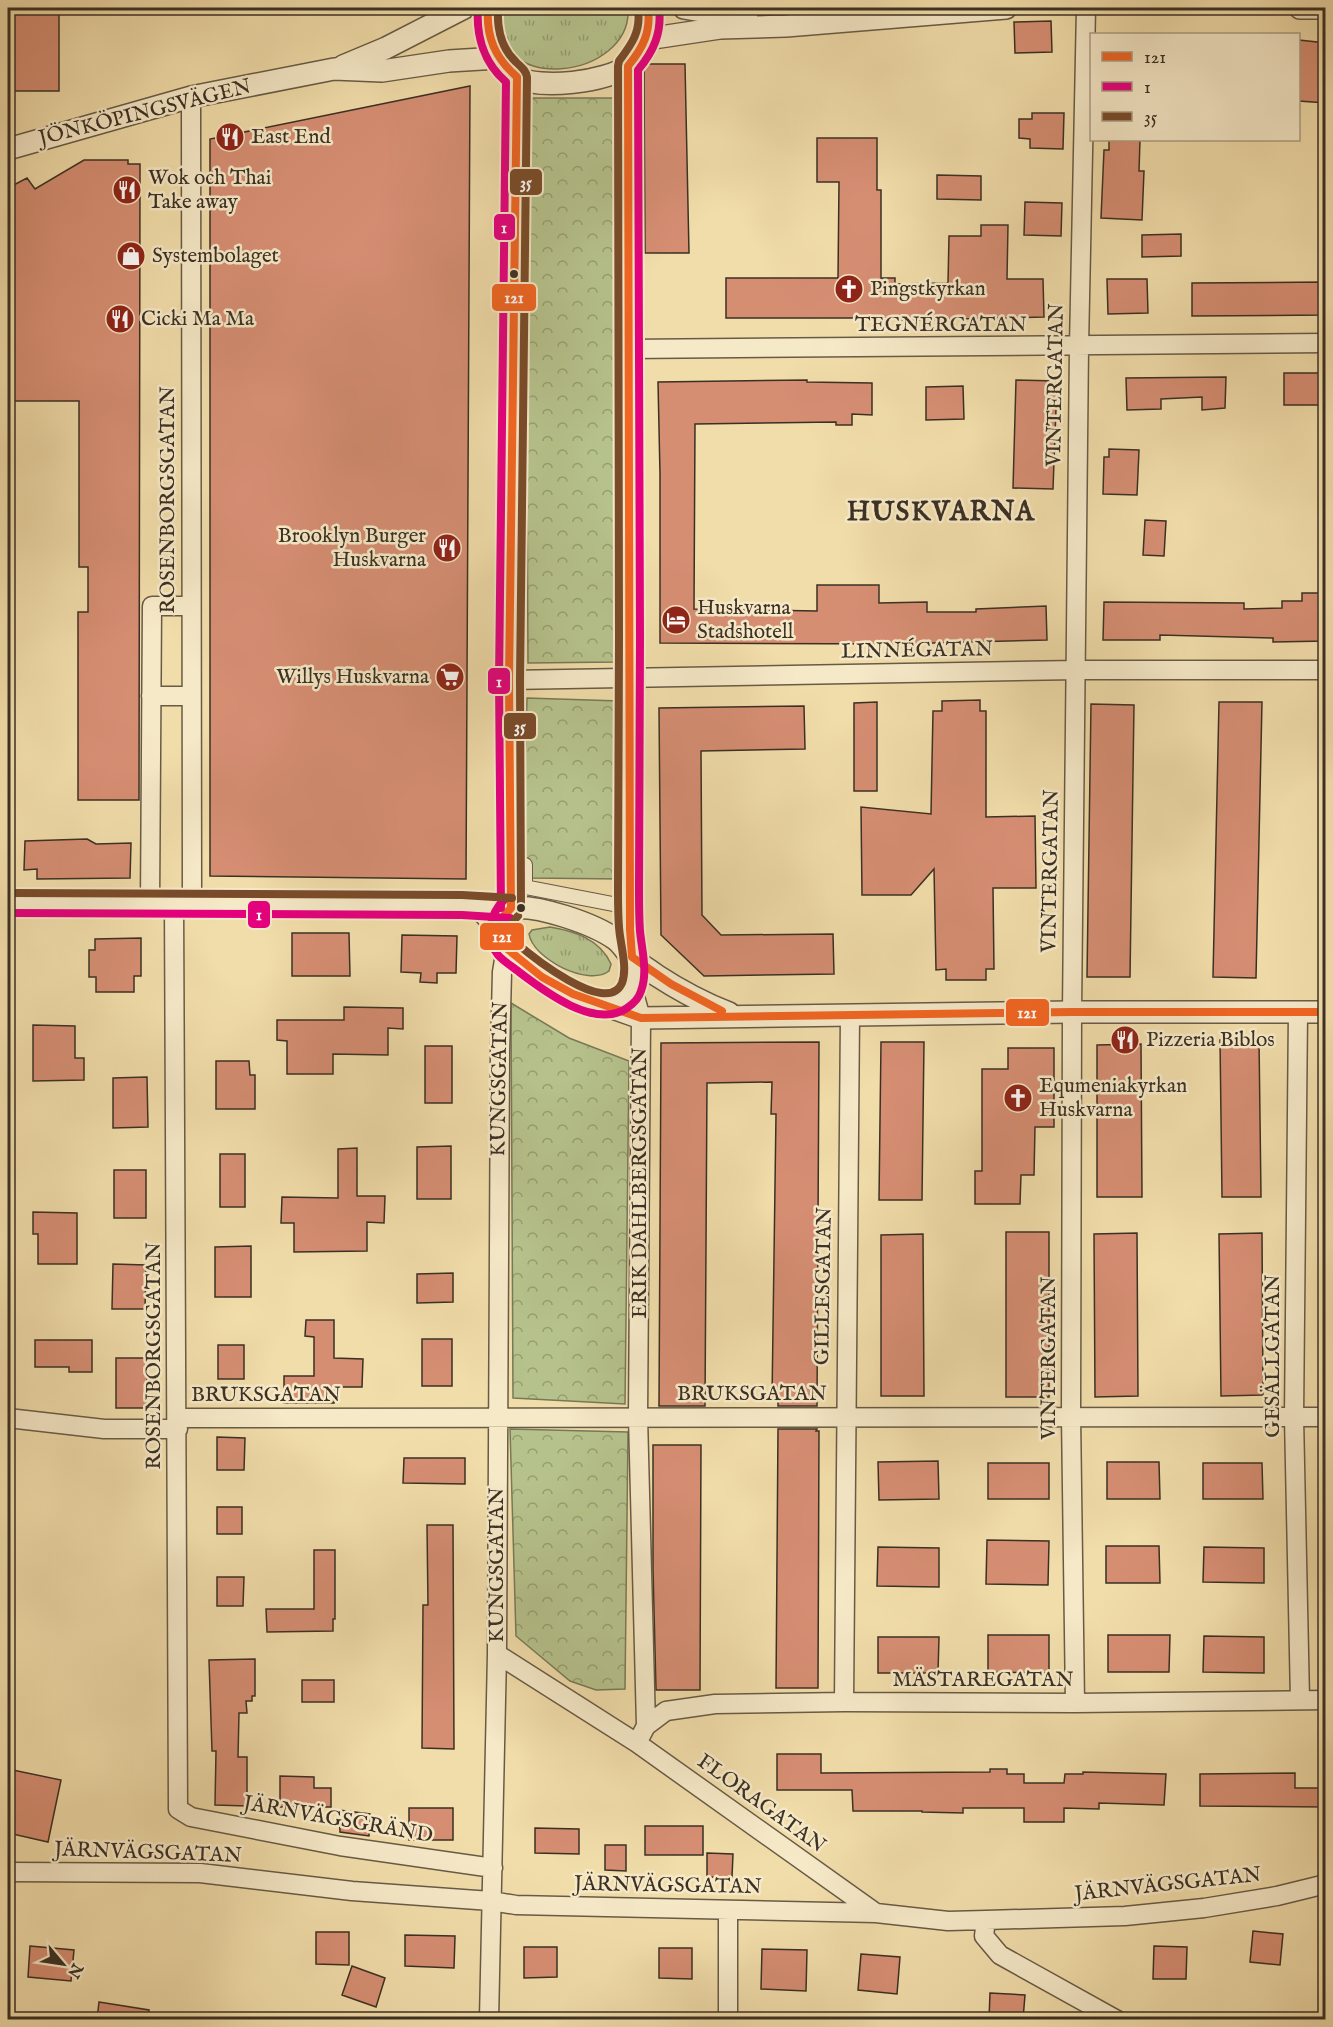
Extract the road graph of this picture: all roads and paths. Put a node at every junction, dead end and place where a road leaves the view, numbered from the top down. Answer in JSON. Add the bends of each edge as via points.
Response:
{"nodes":[{"id":1,"x":464,"y":8,"type":"edge"},
{"id":2,"x":488,"y":8,"type":"edge"},
{"id":3,"x":648,"y":8,"type":"edge"},
{"id":4,"x":684,"y":8,"type":"edge"},
{"id":5,"x":1006,"y":8,"type":"edge"},
{"id":6,"x":1086,"y":8,"type":"edge"},
{"id":7,"x":1300,"y":8,"type":"edge"},
{"id":8,"x":1326,"y":8,"type":"edge"},
{"id":9,"x":786,"y":26,"type":"junction"},
{"id":10,"x":647,"y":39,"type":"junction"},
{"id":11,"x":498,"y":58,"type":"junction"},
{"id":12,"x":628,"y":66,"type":"junction"},
{"id":13,"x":334,"y":69,"type":"junction"},
{"id":14,"x":517,"y":77,"type":"junction"},
{"id":15,"x":191,"y":97,"type":"junction"},
{"id":16,"x":8,"y":149,"type":"edge"},
{"id":17,"x":1326,"y":343,"type":"edge"},
{"id":18,"x":1079,"y":346,"type":"junction"},
{"id":19,"x":628,"y":349,"type":"junction"},
{"id":20,"x":190,"y":606,"type":"junction"},
{"id":21,"x":1076,"y":670,"type":"junction"},
{"id":22,"x":1326,"y":670,"type":"edge"},
{"id":23,"x":630,"y":679,"type":"junction"},
{"id":24,"x":508,"y":680,"type":"junction"},
{"id":25,"x":152,"y":696,"type":"junction"},
{"id":26,"x":191,"y":696,"type":"junction"},
{"id":27,"x":525,"y":865,"type":"dead end"},
{"id":28,"x":8,"y":903,"type":"edge"},
{"id":29,"x":150,"y":903,"type":"junction"},
{"id":30,"x":183,"y":903,"type":"junction"},
{"id":31,"x":476,"y":905,"type":"junction"},
{"id":32,"x":618,"y":905,"type":"dead end"},
{"id":33,"x":511,"y":908,"type":"junction"},
{"id":34,"x":504,"y":943,"type":"junction"},
{"id":35,"x":632,"y":957,"type":"junction"},
{"id":36,"x":632,"y":986,"type":"junction"},
{"id":37,"x":607,"y":1005,"type":"junction"},
{"id":38,"x":1072,"y":1012,"type":"junction"},
{"id":39,"x":1298,"y":1012,"type":"junction"},
{"id":40,"x":1326,"y":1012,"type":"edge"},
{"id":41,"x":850,"y":1015,"type":"junction"},
{"id":42,"x":738,"y":1017,"type":"junction"},
{"id":43,"x":641,"y":1018,"type":"junction"},
{"id":44,"x":845,"y":1416,"type":"junction"},
{"id":45,"x":1071,"y":1416,"type":"junction"},
{"id":46,"x":638,"y":1417,"type":"junction"},
{"id":47,"x":1326,"y":1417,"type":"edge"},
{"id":48,"x":8,"y":1418,"type":"edge"},
{"id":49,"x":499,"y":1418,"type":"junction"},
{"id":50,"x":1294,"y":1418,"type":"junction"},
{"id":51,"x":178,"y":1423,"type":"junction"},
{"id":52,"x":497,"y":1654,"type":"junction"},
{"id":53,"x":1300,"y":1700,"type":"junction"},
{"id":54,"x":1326,"y":1700,"type":"edge"},
{"id":55,"x":844,"y":1702,"type":"junction"},
{"id":56,"x":1075,"y":1703,"type":"junction"},
{"id":57,"x":646,"y":1726,"type":"junction"},
{"id":58,"x":637,"y":1743,"type":"junction"},
{"id":59,"x":178,"y":1809,"type":"joint"},
{"id":60,"x":493,"y":1868,"type":"junction"},
{"id":61,"x":8,"y":1872,"type":"edge"},
{"id":62,"x":1326,"y":1884,"type":"edge"},
{"id":63,"x":491,"y":1901,"type":"junction"},
{"id":64,"x":728,"y":1910,"type":"junction"},
{"id":65,"x":876,"y":1913,"type":"junction"},
{"id":66,"x":986,"y":1920,"type":"junction"},
{"id":67,"x":489,"y":2019,"type":"edge"},
{"id":68,"x":728,"y":2019,"type":"edge"},
{"id":69,"x":1117,"y":2019,"type":"edge"}],
"edges":[{"from":1,"to":13,"type":"street","via":[[386,48]]},
{"from":2,"to":11,"type":"street","via":[[486,25]]},
{"from":3,"to":10,"type":"street"},
{"from":4,"to":9,"type":"street"},
{"from":5,"to":9,"type":"street"},
{"from":6,"to":18,"type":"street","name":"VINTERGATAN"},
{"from":7,"to":8,"type":"street"},
{"from":9,"to":10,"type":"street","via":[[720,28]]},
{"from":10,"to":12,"type":"street"},
{"from":11,"to":13,"type":"street","name":"JÖNKÖPINGSVÄGEN","via":[[382,70]]},
{"from":11,"to":14,"type":"street"},
{"from":12,"to":14,"type":"street","via":[[567,83]]},
{"from":12,"to":19,"type":"street","name":"ERIK DAHLBERGSGATAN"},
{"from":13,"to":15,"type":"street","name":"JÖNKÖPINGSVÄGEN"},
{"from":14,"to":24,"type":"street","name":"KUNGSGATAN"},
{"from":15,"to":16,"type":"street","name":"JÖNKÖPINGSVÄGEN"},
{"from":15,"to":20,"type":"street","name":"ROSENBORGSGATAN"},
{"from":17,"to":18,"type":"street","name":"TEGNÉRGATAN"},
{"from":18,"to":19,"type":"street","name":"TEGNÉRGATAN"},
{"from":18,"to":21,"type":"street","name":"VINTERGATAN"},
{"from":19,"to":23,"type":"street","name":"ERIK DAHLBERGSGATAN"},
{"from":20,"to":25,"type":"street","via":[[152,606]]},
{"from":20,"to":26,"type":"street","name":"ROSENBORGSGATAN"},
{"from":21,"to":22,"type":"street","name":"LINNÉGATAN"},
{"from":21,"to":23,"type":"street","name":"LINNÉGATAN"},
{"from":21,"to":38,"type":"street","name":"VINTERGATAN"},
{"from":23,"to":24,"type":"street","name":"LINNÉGATAN"},
{"from":23,"to":35,"type":"street","name":"ERIK DAHLBERGSGATAN","via":[[628,878]]},
{"from":24,"to":33,"type":"street","name":"KUNGSGATAN"},
{"from":25,"to":26,"type":"street"},
{"from":25,"to":29,"type":"street"},
{"from":26,"to":30,"type":"street","name":"ROSENBORGSGATAN"},
{"from":27,"to":32,"type":"street","via":[[525,887]]},
{"from":28,"to":29,"type":"street"},
{"from":29,"to":30,"type":"street"},
{"from":30,"to":31,"type":"street"},
{"from":30,"to":51,"type":"street","name":"ROSENBORGSGATAN"},
{"from":31,"to":33,"type":"street"},
{"from":31,"to":34,"type":"street"},
{"from":33,"to":34,"type":"street","name":"KUNGSGATAN","via":[[503,917]]},
{"from":33,"to":35,"type":"street","via":[[572,918],[615,939]]},
{"from":34,"to":37,"type":"street","via":[[542,977],[586,1000]]},
{"from":34,"to":49,"type":"street","name":"KUNGSGATAN"},
{"from":35,"to":36,"type":"street","name":"ERIK DAHLBERGSGATAN"},
{"from":35,"to":42,"type":"street","via":[[684,992]]},
{"from":36,"to":37,"type":"street"},
{"from":36,"to":43,"type":"street","name":"ERIK DAHLBERGSGATAN"},
{"from":37,"to":43,"type":"street"},
{"from":38,"to":39,"type":"street"},
{"from":38,"to":41,"type":"street"},
{"from":38,"to":45,"type":"street","name":"VINTERGATAN"},
{"from":39,"to":40,"type":"street"},
{"from":39,"to":50,"type":"street","name":"GESÄLLGATAN"},
{"from":41,"to":42,"type":"street"},
{"from":41,"to":44,"type":"street","name":"GILLESGATAN"},
{"from":42,"to":43,"type":"street"},
{"from":43,"to":46,"type":"street","name":"ERIK DAHLBERGSGATAN"},
{"from":44,"to":45,"type":"street","name":"BRUKSGATAN"},
{"from":44,"to":46,"type":"street","name":"BRUKSGATAN"},
{"from":44,"to":55,"type":"street","name":"GILLESGATAN"},
{"from":45,"to":50,"type":"street","name":"BRUKSGATAN"},
{"from":45,"to":56,"type":"street","name":"VINTERGATAN"},
{"from":46,"to":49,"type":"street","name":"BRUKSGATAN"},
{"from":46,"to":57,"type":"street","name":"ERIK DAHLBERGSGATAN"},
{"from":47,"to":50,"type":"street","name":"BRUKSGATAN"},
{"from":48,"to":51,"type":"street","name":"BRUKSGATAN","via":[[104,1429]]},
{"from":49,"to":51,"type":"street","name":"BRUKSGATAN"},
{"from":49,"to":52,"type":"street","name":"KUNGSGATAN"},
{"from":50,"to":53,"type":"street","name":"GESÄLLGATAN"},
{"from":51,"to":59,"type":"street","name":"ROSENBORGSGATAN"},
{"from":52,"to":58,"type":"street","name":"KUNGSGATAN"},
{"from":52,"to":60,"type":"street","name":"KUNGSGATAN"},
{"from":53,"to":54,"type":"street","name":"MÄSTAREGATAN"},
{"from":53,"to":56,"type":"street","name":"MÄSTAREGATAN"},
{"from":55,"to":56,"type":"street","name":"MÄSTAREGATAN"},
{"from":55,"to":57,"type":"street","name":"MÄSTAREGATAN","via":[[715,1704],[666,1711]]},
{"from":57,"to":58,"type":"street"},
{"from":58,"to":65,"type":"street","name":"FLORAGATAN"},
{"from":59,"to":60,"type":"street","name":"JÄRNVÄGSGRÄND","via":[[191,1817],[340,1846]]},
{"from":60,"to":63,"type":"street","name":"KUNGSGATAN"},
{"from":61,"to":63,"type":"street","name":"JÄRNVÄGSGATAN","via":[[200,1873],[352,1891]]},
{"from":62,"to":66,"type":"street","name":"JÄRNVÄGSGATAN","via":[[1203,1908],[1125,1916]]},
{"from":63,"to":64,"type":"street","name":"JÄRNVÄGSGATAN","via":[[516,1905]]},
{"from":63,"to":67,"type":"street","name":"KUNGSGATAN"},
{"from":64,"to":65,"type":"street","name":"JÄRNVÄGSGATAN"},
{"from":64,"to":68,"type":"street"},
{"from":65,"to":66,"type":"street","name":"JÄRNVÄGSGATAN","via":[[948,1921]]},
{"from":66,"to":69,"type":"street","via":[[984,1936],[1000,1955]]}]}
